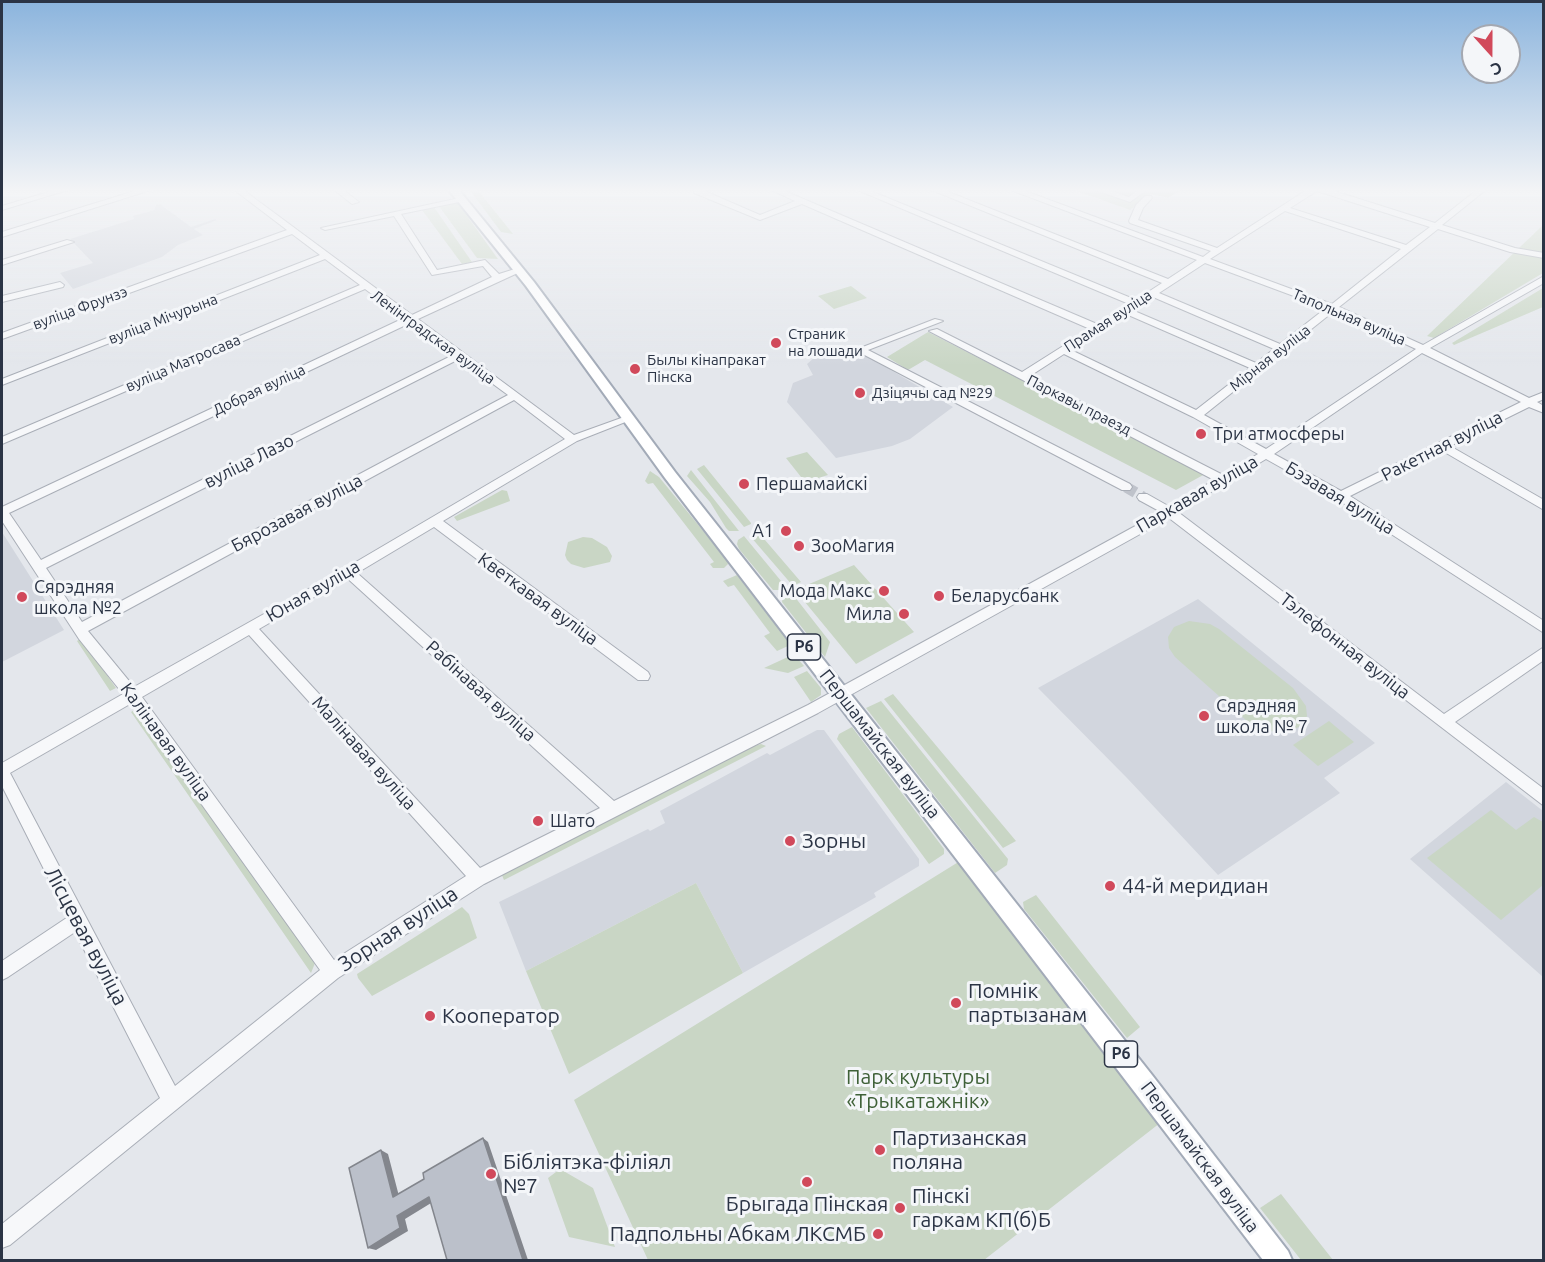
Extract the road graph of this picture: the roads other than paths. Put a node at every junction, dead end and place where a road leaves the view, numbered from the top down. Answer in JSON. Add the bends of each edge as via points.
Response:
{"nodes":[{"id":1,"x":51,"y":248,"type":"edge"},
{"id":2,"x":247,"y":248,"type":"edge"},
{"id":3,"x":315,"y":248,"type":"edge"},
{"id":4,"x":419,"y":248,"type":"edge"},
{"id":5,"x":500,"y":248,"type":"edge"},
{"id":6,"x":910,"y":248,"type":"edge"},
{"id":7,"x":1002,"y":248,"type":"edge"},
{"id":8,"x":1082,"y":248,"type":"edge"},
{"id":9,"x":1171,"y":248,"type":"edge"},
{"id":10,"x":1209,"y":248,"type":"edge"},
{"id":11,"x":1223,"y":248,"type":"edge"},
{"id":12,"x":1406,"y":248,"type":"edge"},
{"id":13,"x":1506,"y":248,"type":"edge"},
{"id":14,"x":1409,"y":249,"type":"joint"},
{"id":15,"x":1218,"y":251,"type":"junction"},
{"id":16,"x":325,"y":256,"type":"junction"},
{"id":17,"x":1544,"y":256,"type":"edge"},
{"id":18,"x":1204,"y":260,"type":"junction"},
{"id":19,"x":2,"y":263,"type":"edge"},
{"id":20,"x":518,"y":271,"type":"junction"},
{"id":21,"x":497,"y":278,"type":"junction"},
{"id":22,"x":1544,"y":279,"type":"edge"},
{"id":23,"x":1168,"y":282,"type":"junction"},
{"id":24,"x":60,"y":285,"type":"dead end"},
{"id":25,"x":364,"y":286,"type":"junction"},
{"id":26,"x":1152,"y":293,"type":"junction"},
{"id":27,"x":2,"y":299,"type":"edge"},
{"id":28,"x":1136,"y":303,"type":"junction"},
{"id":29,"x":1334,"y":308,"type":"junction"},
{"id":30,"x":1125,"y":310,"type":"junction"},
{"id":31,"x":410,"y":319,"type":"junction"},
{"id":32,"x":1097,"y":328,"type":"junction"},
{"id":33,"x":2,"y":336,"type":"edge"},
{"id":34,"x":1283,"y":349,"type":"junction"},
{"id":35,"x":1424,"y":349,"type":"junction"},
{"id":36,"x":1064,"y":350,"type":"junction"},
{"id":37,"x":460,"y":355,"type":"junction"},
{"id":38,"x":1258,"y":368,"type":"junction"},
{"id":39,"x":1023,"y":376,"type":"junction"},
{"id":40,"x":2,"y":382,"type":"edge"},
{"id":41,"x":1544,"y":395,"type":"edge"},
{"id":42,"x":514,"y":396,"type":"junction"},
{"id":43,"x":1528,"y":403,"type":"junction"},
{"id":44,"x":1544,"y":410,"type":"edge"},
{"id":45,"x":1197,"y":415,"type":"junction"},
{"id":46,"x":628,"y":419,"type":"junction"},
{"id":47,"x":573,"y":439,"type":"junction"},
{"id":48,"x":2,"y":441,"type":"edge"},
{"id":49,"x":1442,"y":446,"type":"junction"},
{"id":50,"x":1266,"y":454,"type":"junction"},
{"id":51,"x":1223,"y":480,"type":"junction"},
{"id":52,"x":1126,"y":487,"type":"tunnel mouth"},
{"id":53,"x":1341,"y":496,"type":"junction"},
{"id":54,"x":1143,"y":497,"type":"tunnel mouth"},
{"id":55,"x":1544,"y":506,"type":"edge"},
{"id":56,"x":2,"y":512,"type":"edge"},
{"id":57,"x":1170,"y":512,"type":"junction"},
{"id":58,"x":434,"y":521,"type":"junction"},
{"id":59,"x":38,"y":567,"type":"junction"},
{"id":60,"x":348,"y":572,"type":"junction"},
{"id":61,"x":250,"y":627,"type":"junction"},
{"id":62,"x":1544,"y":628,"type":"edge"},
{"id":63,"x":80,"y":629,"type":"junction"},
{"id":64,"x":1544,"y":652,"type":"edge"},
{"id":65,"x":643,"y":676,"type":"dead end"},
{"id":66,"x":841,"y":694,"type":"junction"},
{"id":67,"x":133,"y":695,"type":"junction"},
{"id":68,"x":1444,"y":722,"type":"junction"},
{"id":69,"x":2,"y":771,"type":"edge"},
{"id":70,"x":1544,"y":799,"type":"edge"},
{"id":71,"x":613,"y":810,"type":"junction"},
{"id":72,"x":478,"y":878,"type":"junction"},
{"id":73,"x":78,"y":920,"type":"junction"},
{"id":74,"x":2,"y":971,"type":"edge"},
{"id":75,"x":332,"y":972,"type":"junction"},
{"id":76,"x":171,"y":1099,"type":"junction"},
{"id":77,"x":2,"y":1237,"type":"edge"},
{"id":78,"x":1279,"y":1260,"type":"edge"}],
"edges":[{"from":1,"to":19,"type":"street"},
{"from":2,"to":33,"type":"street","name":"вуліца Фрунзэ"},
{"from":3,"to":16,"type":"street","name":"Ленінградская вуліца"},
{"from":4,"to":21,"type":"street","via":[[435,273],[485,263]]},
{"from":5,"to":20,"type":"main road","name":"Першамайская вуліца","number":"Р6"},
{"from":6,"to":32,"type":"street"},
{"from":7,"to":28,"type":"street"},
{"from":8,"to":23,"type":"street"},
{"from":9,"to":18,"type":"street","name":"Тапольная вуліца"},
{"from":10,"to":15,"type":"street"},
{"from":11,"to":15,"type":"street","name":"Прамая вуліца"},
{"from":12,"to":14,"type":"street"},
{"from":13,"to":17,"type":"street"},
{"from":14,"to":29,"type":"street","name":"Мірная вуліца"},
{"from":15,"to":18,"type":"street","name":"Прамая вуліца"},
{"from":16,"to":25,"type":"street","name":"Ленінградская вуліца"},
{"from":16,"to":40,"type":"street","name":"вуліца Мічурына"},
{"from":18,"to":23,"type":"street","name":"Прамая вуліца"},
{"from":18,"to":29,"type":"street","name":"Тапольная вуліца"},
{"from":20,"to":21,"type":"street","name":"Добрая вуліца"},
{"from":20,"to":46,"type":"main road","name":"Першамайская вуліца","number":"Р6"},
{"from":21,"to":31,"type":"street","name":"Добрая вуліца"},
{"from":22,"to":35,"type":"street","name":"Паркавая вуліца"},
{"from":23,"to":26,"type":"street","name":"Прамая вуліца"},
{"from":24,"to":27,"type":"street"},
{"from":25,"to":31,"type":"street","name":"Ленінградская вуліца"},
{"from":25,"to":48,"type":"street","name":"вуліца Матросава"},
{"from":26,"to":28,"type":"street","name":"Прамая вуліца"},
{"from":26,"to":34,"type":"street"},
{"from":28,"to":30,"type":"street","name":"Прамая вуліца"},
{"from":29,"to":34,"type":"street","name":"Мірная вуліца"},
{"from":29,"to":35,"type":"street","name":"Тапольная вуліца"},
{"from":30,"to":32,"type":"street","name":"Прамая вуліца"},
{"from":30,"to":38,"type":"street"},
{"from":31,"to":37,"type":"street","name":"Ленінградская вуліца"},
{"from":31,"to":56,"type":"street","name":"Добрая вуліца"},
{"from":32,"to":36,"type":"street","name":"Прамая вуліца"},
{"from":34,"to":38,"type":"street","name":"Мірная вуліца"},
{"from":35,"to":43,"type":"street","name":"Тапольная вуліца"},
{"from":35,"to":50,"type":"street","name":"Паркавая вуліца"},
{"from":36,"to":39,"type":"street","name":"Прамая вуліца"},
{"from":36,"to":45,"type":"street","name":"Бэзавая вуліца"},
{"from":37,"to":42,"type":"street","name":"Ленінградская вуліца"},
{"from":37,"to":59,"type":"street","name":"вуліца Лазо"},
{"from":38,"to":45,"type":"street","name":"Мірная вуліца"},
{"from":39,"to":51,"type":"street","name":"Паркавы праезд"},
{"from":39,"to":52,"type":"street","name":"Паркавы праезд","via":[[936,326],[860,350]]},
{"from":41,"to":43,"type":"street","name":"Ракетная вуліца"},
{"from":42,"to":47,"type":"street","name":"Ленінградская вуліца"},
{"from":42,"to":63,"type":"street","name":"Бярозавая вуліца"},
{"from":43,"to":44,"type":"street","name":"Тапольная вуліца"},
{"from":43,"to":49,"type":"street","name":"Ракетная вуліца"},
{"from":45,"to":50,"type":"street","name":"Бэзавая вуліца"},
{"from":46,"to":47,"type":"street","name":"Юная вуліца"},
{"from":46,"to":66,"type":"main road","name":"Першамайская вуліца","number":"Р6"},
{"from":47,"to":58,"type":"street","name":"Юная вуліца"},
{"from":49,"to":53,"type":"street","name":"Ракетная вуліца"},
{"from":49,"to":55,"type":"street"},
{"from":50,"to":51,"type":"street","name":"Паркавая вуліца"},
{"from":50,"to":53,"type":"street","name":"Бэзавая вуліца"},
{"from":51,"to":57,"type":"street","name":"Паркавая вуліца"},
{"from":53,"to":62,"type":"street","name":"Бэзавая вуліца"},
{"from":54,"to":57,"type":"street","name":"Тэлефонная вуліца"},
{"from":56,"to":59,"type":"street","name":"Калінавая вуліца"},
{"from":57,"to":66,"type":"street","name":"Паркавая вуліца"},
{"from":57,"to":68,"type":"street","name":"Тэлефонная вуліца"},
{"from":58,"to":60,"type":"street","name":"Юная вуліца"},
{"from":58,"to":65,"type":"street","name":"Кветкавая вуліца"},
{"from":59,"to":63,"type":"street","name":"Калінавая вуліца"},
{"from":60,"to":61,"type":"street","name":"Юная вуліца"},
{"from":60,"to":71,"type":"street","name":"Рабінавая вуліца"},
{"from":61,"to":67,"type":"street","name":"Юная вуліца"},
{"from":61,"to":72,"type":"street","name":"Малінавая вуліца"},
{"from":63,"to":67,"type":"street","name":"Калінавая вуліца"},
{"from":64,"to":68,"type":"street"},
{"from":66,"to":71,"type":"street","name":"Зорная вуліца"},
{"from":66,"to":78,"type":"main road","name":"Першамайская вуліца","number":"Р6"},
{"from":67,"to":69,"type":"street","name":"Юная вуліца"},
{"from":67,"to":75,"type":"street","name":"Калінавая вуліца"},
{"from":68,"to":70,"type":"street","name":"Тэлефонная вуліца"},
{"from":69,"to":73,"type":"street","name":"Лісцевая вуліца"},
{"from":71,"to":72,"type":"street","name":"Зорная вуліца"},
{"from":72,"to":75,"type":"street","name":"Зорная вуліца"},
{"from":73,"to":74,"type":"street"},
{"from":73,"to":76,"type":"street","name":"Лісцевая вуліца"},
{"from":75,"to":76,"type":"street","name":"Зорная вуліца"},
{"from":76,"to":77,"type":"street","name":"Зорная вуліца"}]}
